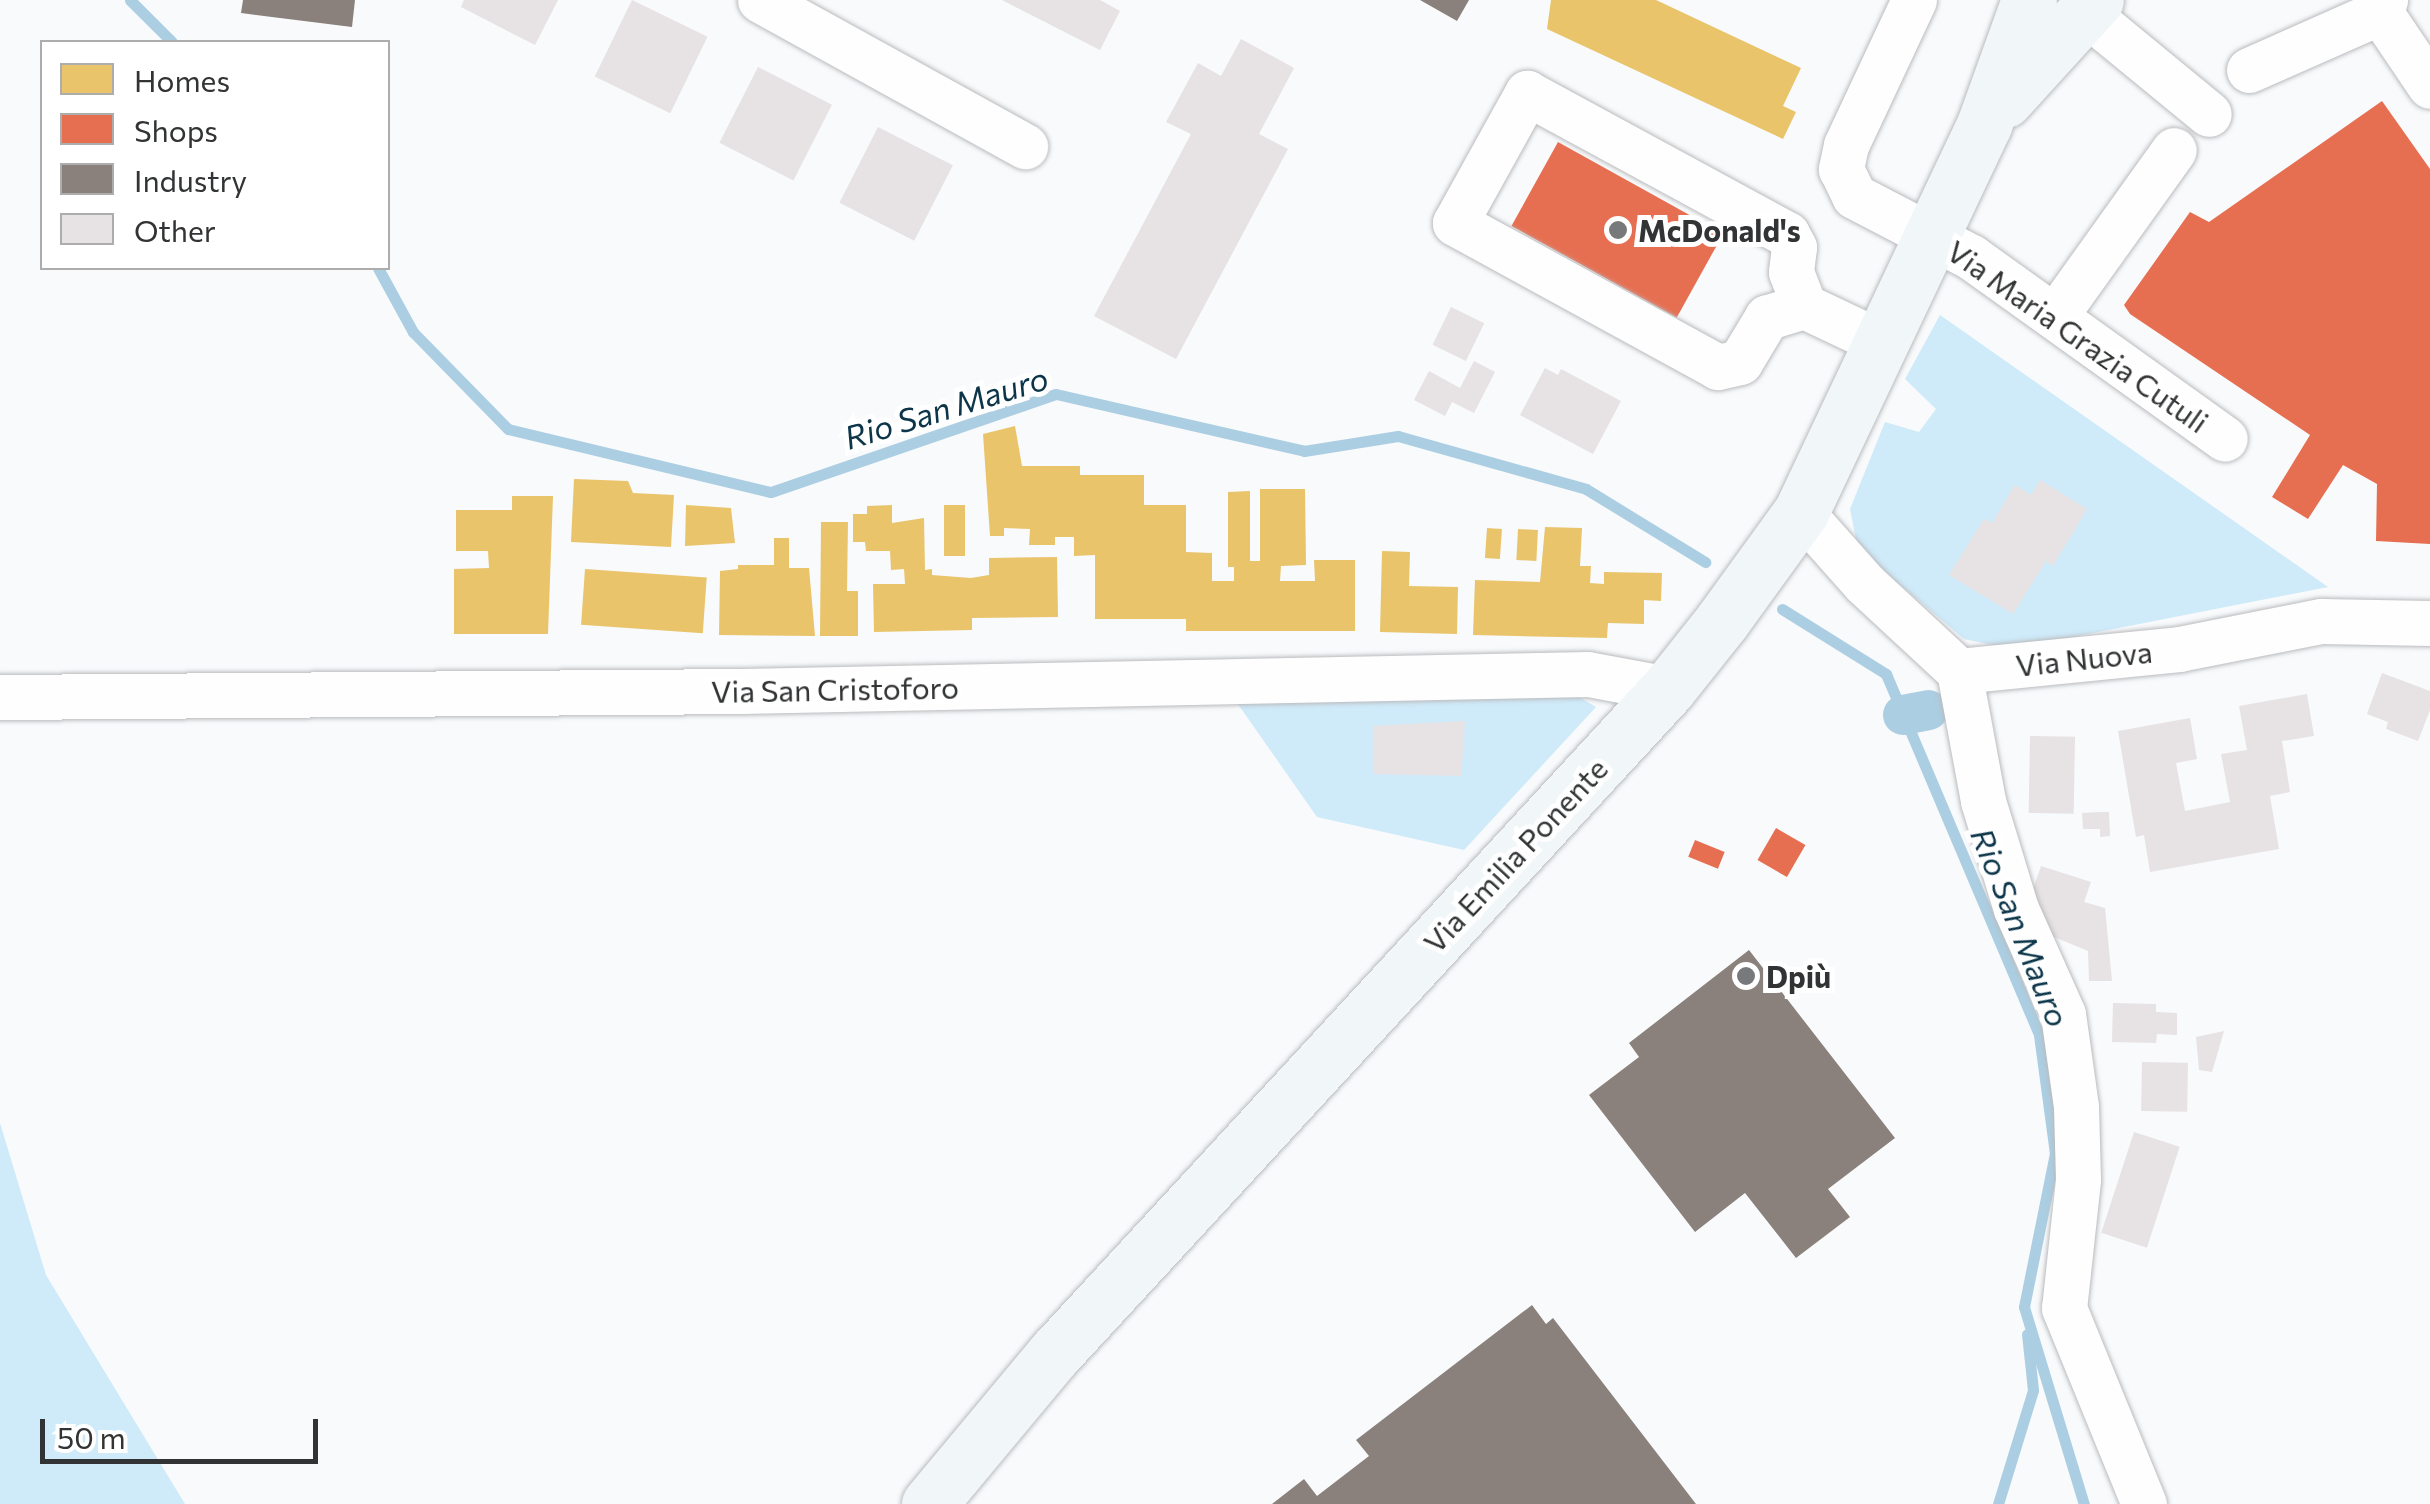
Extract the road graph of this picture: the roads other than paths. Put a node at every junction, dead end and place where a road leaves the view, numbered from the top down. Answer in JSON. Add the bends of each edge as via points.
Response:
{"nodes":[{"id":1,"x":760,"y":0,"type":"edge"},
{"id":2,"x":1914,"y":0,"type":"edge"},
{"id":3,"x":2029,"y":0,"type":"edge"},
{"id":4,"x":2383,"y":6,"type":"edge"},
{"id":5,"x":2094,"y":9,"type":"edge"},
{"id":6,"x":2249,"y":70,"type":"dead end"},
{"id":7,"x":2430,"y":86,"type":"edge"},
{"id":8,"x":2208,"y":114,"type":"dead end"},
{"id":9,"x":1984,"y":125,"type":"junction"},
{"id":10,"x":1025,"y":146,"type":"dead end"},
{"id":11,"x":2174,"y":150,"type":"dead end"},
{"id":12,"x":1930,"y":234,"type":"junction"},
{"id":13,"x":1783,"y":314,"type":"junction"},
{"id":14,"x":2055,"y":316,"type":"junction"},
{"id":15,"x":1880,"y":342,"type":"junction"},
{"id":16,"x":2226,"y":439,"type":"dead end"},
{"id":17,"x":1786,"y":533,"type":"junction"},
{"id":18,"x":2430,"y":622,"type":"edge"},
{"id":19,"x":1959,"y":671,"type":"junction"},
{"id":20,"x":1668,"y":689,"type":"junction"},
{"id":21,"x":0,"y":698,"type":"edge"},
{"id":22,"x":929,"y":1504,"type":"edge"},
{"id":23,"x":2144,"y":1504,"type":"edge"}],
"edges":[{"from":1,"to":10,"type":"street"},
{"from":2,"to":12,"type":"street","name":"Via Maria Grazia Cutuli","via":[[1841,169],[1854,196]]},
{"from":3,"to":9,"type":"main road","name":"Via Emilia Ponente"},
{"from":4,"to":6,"type":"street"},
{"from":4,"to":7,"type":"street"},
{"from":5,"to":8,"type":"street"},
{"from":5,"to":9,"type":"main road","name":"Via Emilia Ponente"},
{"from":9,"to":12,"type":"main road","name":"Via Emilia Ponente"},
{"from":11,"to":14,"type":"street"},
{"from":12,"to":14,"type":"street","name":"Via Maria Grazia Cutuli"},
{"from":12,"to":15,"type":"main road","name":"Via Emilia Ponente"},
{"from":13,"to":13,"type":"street","via":[[1791,238],[1527,93],[1455,223],[1718,366],[1740,362]]},
{"from":13,"to":15,"type":"street"},
{"from":14,"to":16,"type":"street","name":"Via Maria Grazia Cutuli"},
{"from":15,"to":17,"type":"main road","name":"Via Emilia Ponente"},
{"from":17,"to":19,"type":"street","via":[[1865,584]]},
{"from":17,"to":20,"type":"main road","name":"Via Emilia Ponente"},
{"from":18,"to":19,"type":"street","name":"Via Nuova","via":[[2321,620],[2179,648]]},
{"from":19,"to":23,"type":"street","via":[[1982,800],[2016,909],[2063,1014],[2078,1180],[2064,1308]]},
{"from":20,"to":21,"type":"street","name":"Via San Cristoforo","via":[[1588,674],[740,692]]},
{"from":20,"to":22,"type":"main road","name":"Via Emilia Ponente","via":[[1055,1353]]}]}
